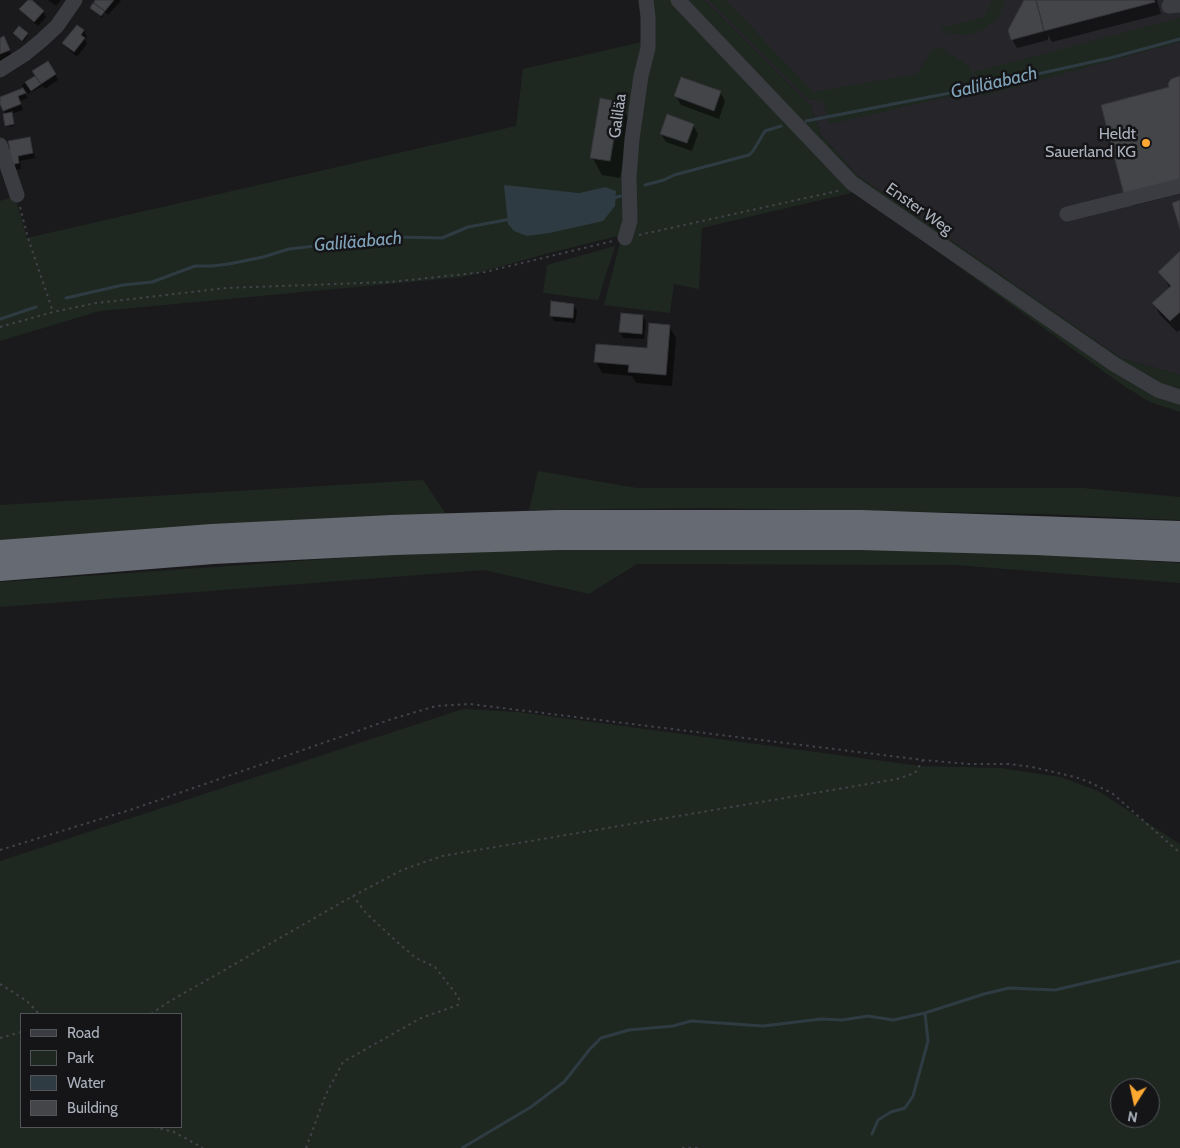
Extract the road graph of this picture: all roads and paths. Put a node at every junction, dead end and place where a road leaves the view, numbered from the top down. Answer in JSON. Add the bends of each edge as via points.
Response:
{"nodes":[{"id":1,"x":75,"y":0,"type":"edge"},
{"id":2,"x":646,"y":0,"type":"edge"},
{"id":3,"x":678,"y":0,"type":"edge"},
{"id":4,"x":0,"y":70,"type":"edge"},
{"id":5,"x":0,"y":145,"type":"edge"},
{"id":6,"x":852,"y":184,"type":"junction"},
{"id":7,"x":1180,"y":186,"type":"edge"},
{"id":8,"x":17,"y":195,"type":"joint"},
{"id":9,"x":1067,"y":214,"type":"dead end"},
{"id":10,"x":625,"y":238,"type":"junction"},
{"id":11,"x":53,"y":312,"type":"junction"},
{"id":12,"x":0,"y":327,"type":"edge"},
{"id":13,"x":1180,"y":397,"type":"edge"},
{"id":14,"x":1180,"y":532,"type":"edge"},
{"id":15,"x":0,"y":551,"type":"edge"},
{"id":16,"x":1180,"y":551,"type":"edge"},
{"id":17,"x":0,"y":570,"type":"edge"},
{"id":18,"x":922,"y":760,"type":"junction"},
{"id":19,"x":0,"y":850,"type":"edge"},
{"id":20,"x":1180,"y":853,"type":"edge"},
{"id":21,"x":353,"y":896,"type":"junction"},
{"id":22,"x":0,"y":984,"type":"edge"},
{"id":23,"x":38,"y":1013,"type":"edge"},
{"id":24,"x":152,"y":1013,"type":"edge"},
{"id":25,"x":20,"y":1032,"type":"edge"},
{"id":26,"x":0,"y":1038,"type":"edge"},
{"id":27,"x":158,"y":1128,"type":"edge"},
{"id":28,"x":203,"y":1148,"type":"edge"},
{"id":29,"x":306,"y":1148,"type":"edge"},
{"id":30,"x":682,"y":1148,"type":"edge"},
{"id":31,"x":699,"y":1148,"type":"edge"}],
"edges":[{"from":1,"to":4,"type":"street","via":[[57,26],[25,54]]},
{"from":2,"to":10,"type":"street","name":"Galiläa","via":[[648,48],[632,139],[630,220]]},
{"from":3,"to":6,"type":"street","name":"Enster Weg"},
{"from":5,"to":8,"type":"street"},
{"from":6,"to":10,"type":"path","via":[[841,190]]},
{"from":6,"to":13,"type":"street","name":"Enster Weg","via":[[1114,364],[1158,390]]},
{"from":7,"to":9,"type":"street"},
{"from":8,"to":11,"type":"path"},
{"from":10,"to":11,"type":"path","via":[[485,272],[390,282],[226,288],[96,303]]},
{"from":11,"to":12,"type":"path"},
{"from":14,"to":15,"type":"highway","via":[[861,520],[558,521],[212,535]]},
{"from":16,"to":17,"type":"highway","via":[[862,539],[558,539],[213,553]]},
{"from":18,"to":19,"type":"path","via":[[470,704],[436,706]]},
{"from":18,"to":20,"type":"path","via":[[1010,764],[1090,782],[1112,792]]},
{"from":18,"to":21,"type":"path","via":[[915,773],[897,779],[442,856],[402,870]]},
{"from":21,"to":24,"type":"path"},
{"from":21,"to":29,"type":"path","via":[[396,941],[416,958],[435,967],[459,998],[458,1005],[421,1018],[343,1062],[326,1094]]},
{"from":22,"to":23,"type":"path","via":[[27,1001]]},
{"from":25,"to":26,"type":"path"},
{"from":27,"to":28,"type":"path","via":[[174,1132]]},
{"from":30,"to":31,"type":"path"}]}
